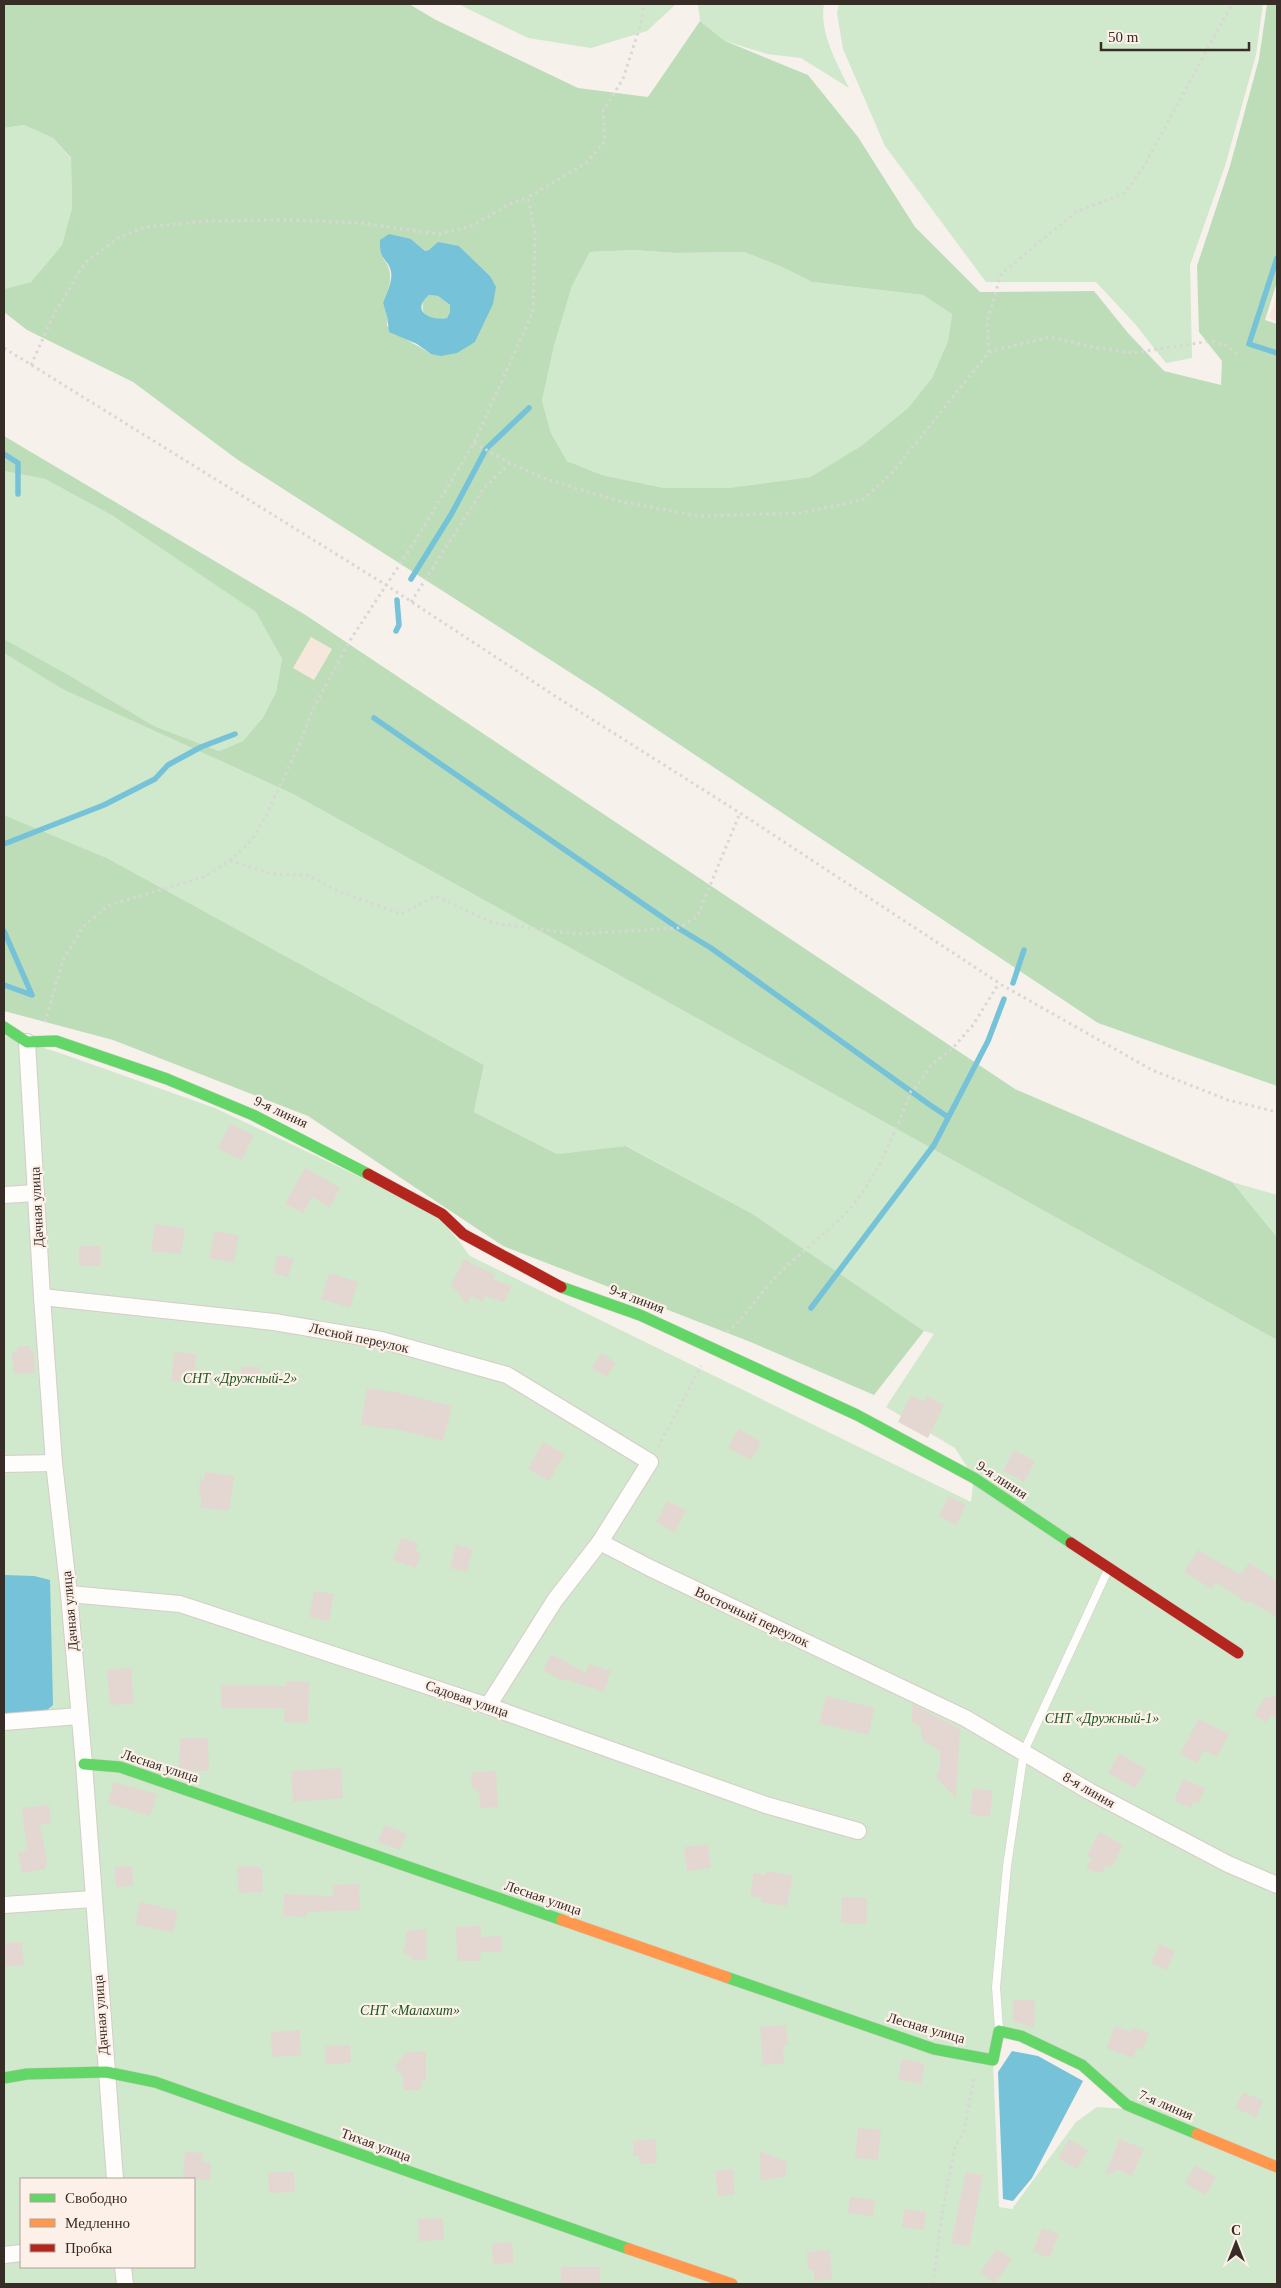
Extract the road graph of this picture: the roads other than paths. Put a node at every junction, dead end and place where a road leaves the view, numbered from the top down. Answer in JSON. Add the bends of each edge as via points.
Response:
{"nodes":[{"id":1,"x":4,"y":1027,"type":"edge"},
{"id":2,"x":27,"y":1042,"type":"junction"},
{"id":3,"x":36,"y":1193,"type":"junction"},
{"id":4,"x":4,"y":1195,"type":"edge"},
{"id":5,"x":42,"y":1297,"type":"junction"},
{"id":6,"x":54,"y":1463,"type":"junction"},
{"id":7,"x":4,"y":1464,"type":"edge"},
{"id":8,"x":600,"y":1542,"type":"junction"},
{"id":9,"x":1109,"y":1568,"type":"junction"},
{"id":10,"x":69,"y":1594,"type":"junction"},
{"id":11,"x":1238,"y":1653,"type":"dead end"},
{"id":12,"x":905,"y":1690,"type":"joint"},
{"id":13,"x":488,"y":1706,"type":"junction"},
{"id":14,"x":79,"y":1716,"type":"junction"},
{"id":15,"x":4,"y":1722,"type":"edge"},
{"id":16,"x":1024,"y":1752,"type":"junction"},
{"id":17,"x":84,"y":1764,"type":"junction"},
{"id":18,"x":858,"y":1831,"type":"dead end"},
{"id":19,"x":1277,"y":1885,"type":"edge"},
{"id":20,"x":93,"y":1899,"type":"junction"},
{"id":21,"x":4,"y":1905,"type":"edge"},
{"id":22,"x":999,"y":2031,"type":"junction"},
{"id":23,"x":106,"y":2072,"type":"junction"},
{"id":24,"x":4,"y":2078,"type":"edge"},
{"id":25,"x":1277,"y":2167,"type":"edge"},
{"id":26,"x":115,"y":2178,"type":"edge"},
{"id":27,"x":20,"y":2253,"type":"edge"},
{"id":28,"x":4,"y":2255,"type":"edge"},
{"id":29,"x":123,"y":2268,"type":"edge"},
{"id":30,"x":125,"y":2284,"type":"edge"},
{"id":31,"x":732,"y":2284,"type":"edge"}],
"edges":[{"from":1,"to":2,"type":"street"},
{"from":2,"to":3,"type":"street","name":"Дачная улица"},
{"from":2,"to":9,"type":"street","name":"9-я линия","via":[[56,1041],[167,1079],[302,1138],[442,1214],[464,1234],[559,1286],[640,1315],[857,1415],[974,1478]]},
{"from":3,"to":4,"type":"street"},
{"from":3,"to":5,"type":"street","name":"Дачная улица"},
{"from":5,"to":6,"type":"street","name":"Дачная улица"},
{"from":5,"to":8,"type":"street","name":"Лесной переулок","via":[[274,1322],[381,1340],[507,1375],[650,1462]]},
{"from":6,"to":7,"type":"street"},
{"from":6,"to":10,"type":"street","name":"Дачная улица"},
{"from":8,"to":12,"type":"street","name":"Восточный переулок"},
{"from":8,"to":13,"type":"street","via":[[555,1600]]},
{"from":9,"to":11,"type":"street","name":"9-я линия"},
{"from":9,"to":16,"type":"lane"},
{"from":10,"to":13,"type":"street","name":"Садовая улица","via":[[180,1604]]},
{"from":10,"to":14,"type":"street","name":"Дачная улица"},
{"from":12,"to":16,"type":"street","name":"8-я линия","via":[[965,1718]]},
{"from":13,"to":18,"type":"street","name":"Садовая улица","via":[[766,1805]]},
{"from":14,"to":15,"type":"street"},
{"from":14,"to":17,"type":"street","name":"Дачная улица"},
{"from":16,"to":19,"type":"street","name":"8-я линия","via":[[1089,1792],[1228,1864]]},
{"from":16,"to":22,"type":"lane","via":[[996,1987]]},
{"from":17,"to":20,"type":"street","name":"Дачная улица"},
{"from":17,"to":22,"type":"street","name":"Лесная улица","via":[[120,1766],[934,2049],[989,2059]]},
{"from":20,"to":21,"type":"street"},
{"from":20,"to":23,"type":"street","name":"Дачная улица"},
{"from":22,"to":25,"type":"street","name":"7-я линия","via":[[1020,2036],[1082,2065],[1127,2105]]},
{"from":23,"to":24,"type":"street","name":"Тихая улица","via":[[27,2074]]},
{"from":23,"to":26,"type":"street","name":"Дачная улица"},
{"from":23,"to":31,"type":"street","name":"Тихая улица","via":[[155,2082]]},
{"from":27,"to":28,"type":"street"},
{"from":29,"to":30,"type":"street"}]}
